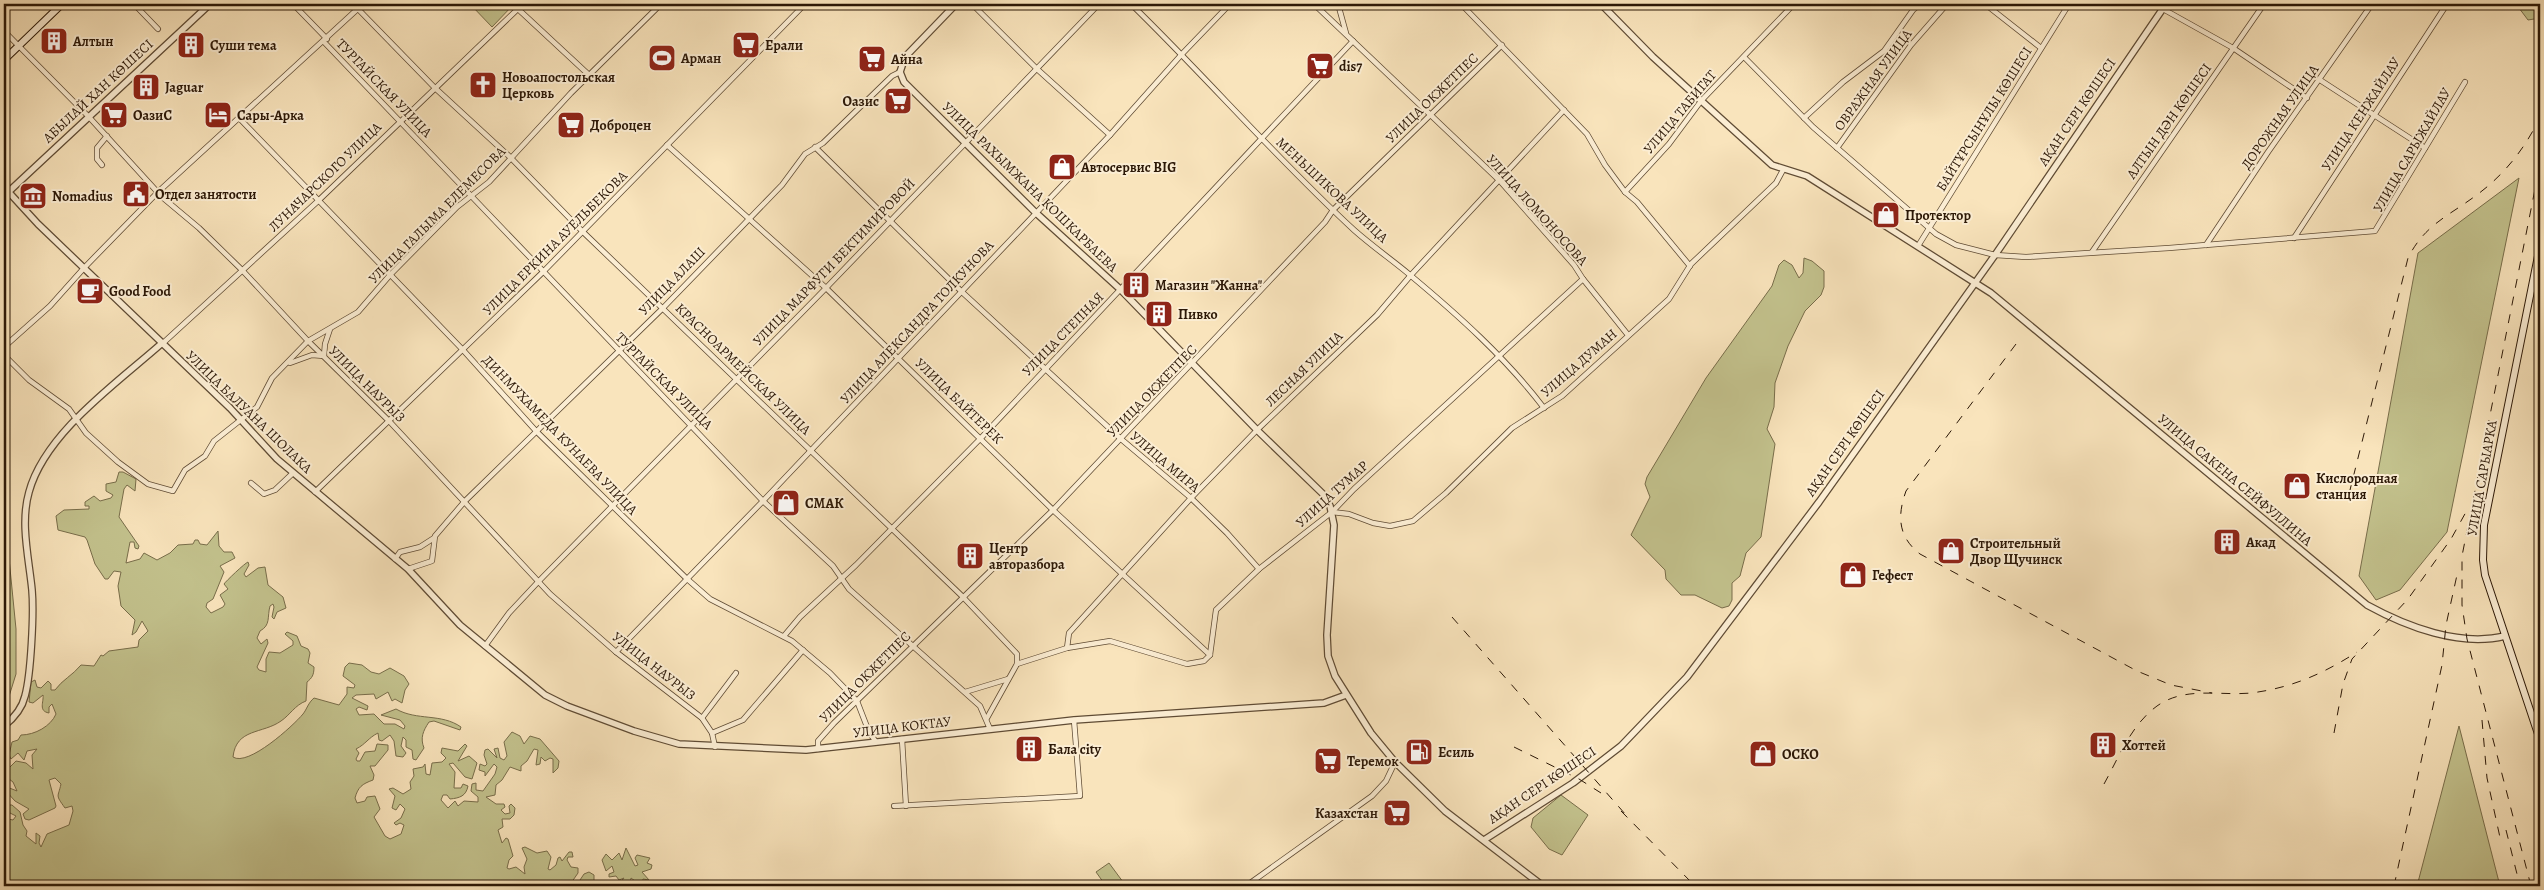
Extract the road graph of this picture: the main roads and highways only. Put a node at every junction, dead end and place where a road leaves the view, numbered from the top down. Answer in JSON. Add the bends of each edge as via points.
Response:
{"nodes":[{"id":1,"x":62,"y":4,"type":"edge"},
{"id":2,"x":4,"y":60,"type":"edge"},
{"id":3,"x":2540,"y":246,"type":"edge"},
{"id":4,"x":2540,"y":740,"type":"edge"}],
"edges":[{"from":1,"to":2,"type":"main road"},
{"from":3,"to":4,"type":"main road","name":"УЛИЦА САРЫАРКА","via":[[2484,525],[2483,560],[2485,575]]}]}
